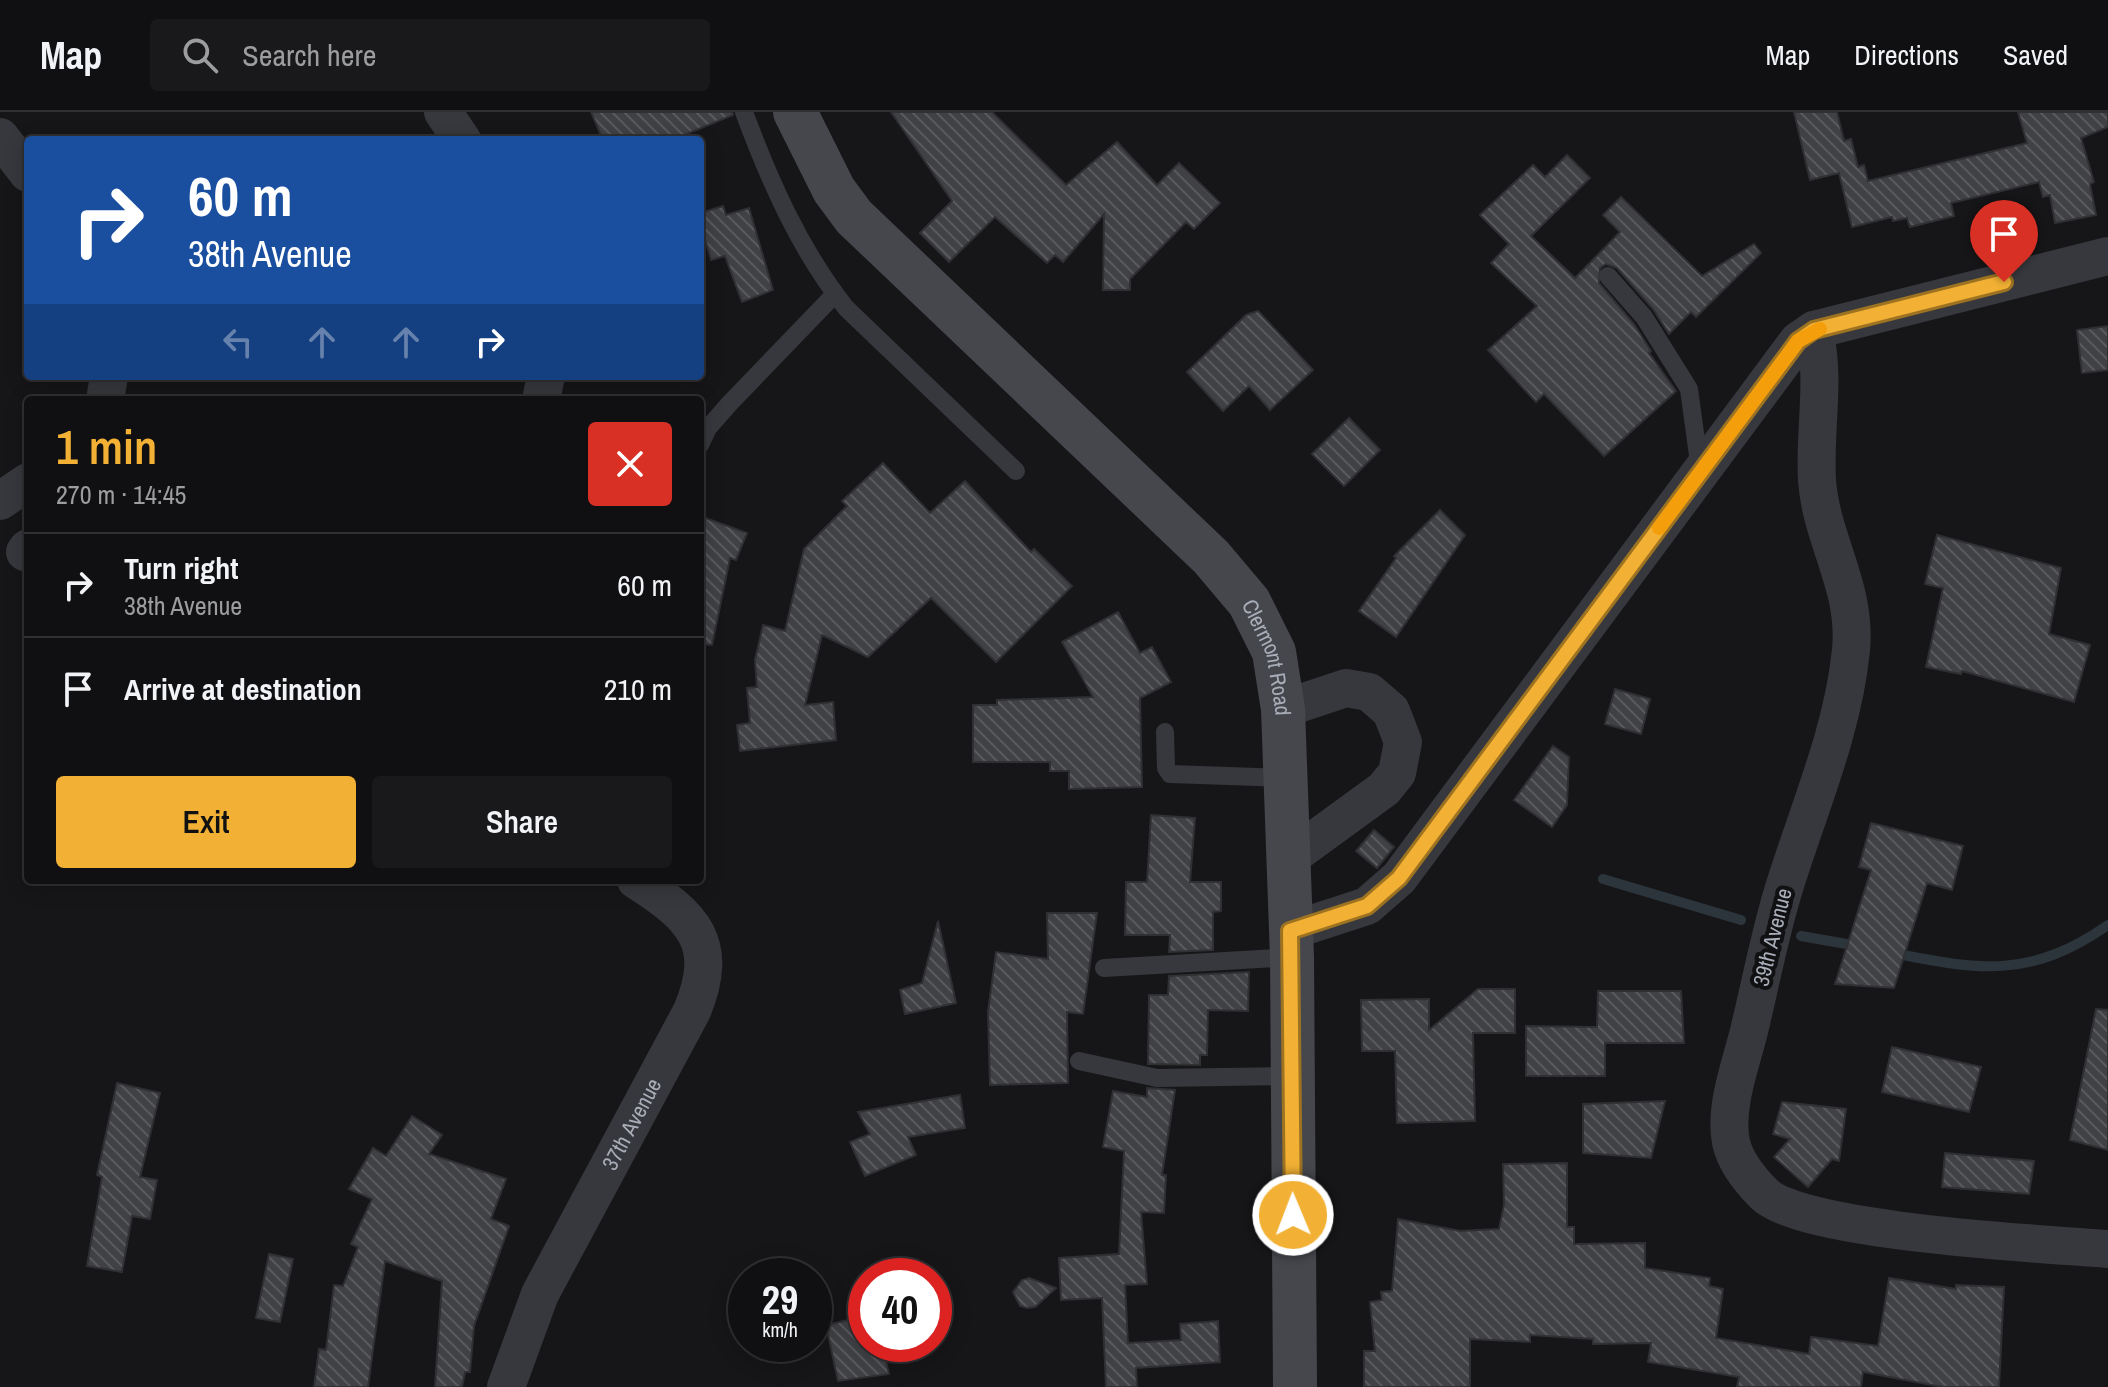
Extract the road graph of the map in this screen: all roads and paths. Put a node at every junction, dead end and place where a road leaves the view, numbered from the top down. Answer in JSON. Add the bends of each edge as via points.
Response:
{"nodes":[{"id":1,"x":443,"y":112,"type":"edge"},
{"id":2,"x":744,"y":112,"type":"edge"},
{"id":3,"x":795,"y":112,"type":"edge"},
{"id":4,"x":459,"y":136,"type":"edge"},
{"id":5,"x":0,"y":137,"type":"edge"},
{"id":6,"x":24,"y":168,"type":"edge"},
{"id":7,"x":2108,"y":256,"type":"edge"},
{"id":8,"x":1608,"y":276,"type":"dead end"},
{"id":9,"x":835,"y":294,"type":"junction"},
{"id":10,"x":1814,"y":330,"type":"junction"},
{"id":11,"x":704,"y":436,"type":"edge"},
{"id":12,"x":1700,"y":470,"type":"junction"},
{"id":13,"x":1016,"y":471,"type":"dead end"},
{"id":14,"x":24,"y":485,"type":"edge"},
{"id":15,"x":0,"y":501,"type":"edge"},
{"id":16,"x":1283,"y":709,"type":"junction"},
{"id":17,"x":1165,"y":732,"type":"dead end"},
{"id":18,"x":1286,"y":778,"type":"junction"},
{"id":19,"x":1288,"y":859,"type":"junction"},
{"id":20,"x":642,"y":884,"type":"edge"},
{"id":21,"x":1291,"y":944,"type":"junction"},
{"id":22,"x":1104,"y":968,"type":"dead end"},
{"id":23,"x":1079,"y":1061,"type":"dead end"},
{"id":24,"x":1291,"y":1076,"type":"junction"},
{"id":25,"x":2108,"y":1249,"type":"edge"},
{"id":26,"x":506,"y":1387,"type":"edge"},
{"id":27,"x":1295,"y":1387,"type":"edge"}],
"edges":[{"from":1,"to":4,"type":"street"},
{"from":2,"to":9,"type":"lane","via":[[794,228]]},
{"from":3,"to":16,"type":"street","name":"Clermont Road","via":[[834,190],[854,217],[1236,583],[1274,652]]},
{"from":5,"to":6,"type":"street"},
{"from":7,"to":10,"type":"street"},
{"from":8,"to":12,"type":"lane","via":[[1644,317],[1689,389]]},
{"from":9,"to":11,"type":"lane"},
{"from":9,"to":13,"type":"lane"},
{"from":10,"to":12,"type":"street","via":[[1798,341]]},
{"from":10,"to":25,"type":"street","name":"39th Avenue","via":[[1820,355],[1817,481],[1853,615],[1851,648],[1845,694],[1784,888],[1750,1025],[1731,1111],[1731,1142],[1744,1171],[1767,1197],[1818,1217],[1951,1236]]},
{"from":12,"to":21,"type":"street","via":[[1399,878],[1367,906]]},
{"from":14,"to":15,"type":"street"},
{"from":16,"to":18,"type":"street","name":"Clermont Road"},
{"from":16,"to":19,"type":"street","via":[[1346,688],[1369,692],[1391,711],[1403,742],[1397,773],[1384,789]]},
{"from":17,"to":18,"type":"lane","via":[[1170,774]]},
{"from":18,"to":19,"type":"street","name":"Clermont Road"},
{"from":19,"to":21,"type":"street","name":"Clermont Road"},
{"from":20,"to":26,"type":"street","name":"37th Avenue","via":[[696,930],[706,956],[704,981],[540,1294]]},
{"from":21,"to":22,"type":"lane"},
{"from":21,"to":24,"type":"street","name":"Clermont Road"},
{"from":23,"to":24,"type":"lane","via":[[1157,1078]]},
{"from":24,"to":27,"type":"street","name":"Clermont Road"}]}
